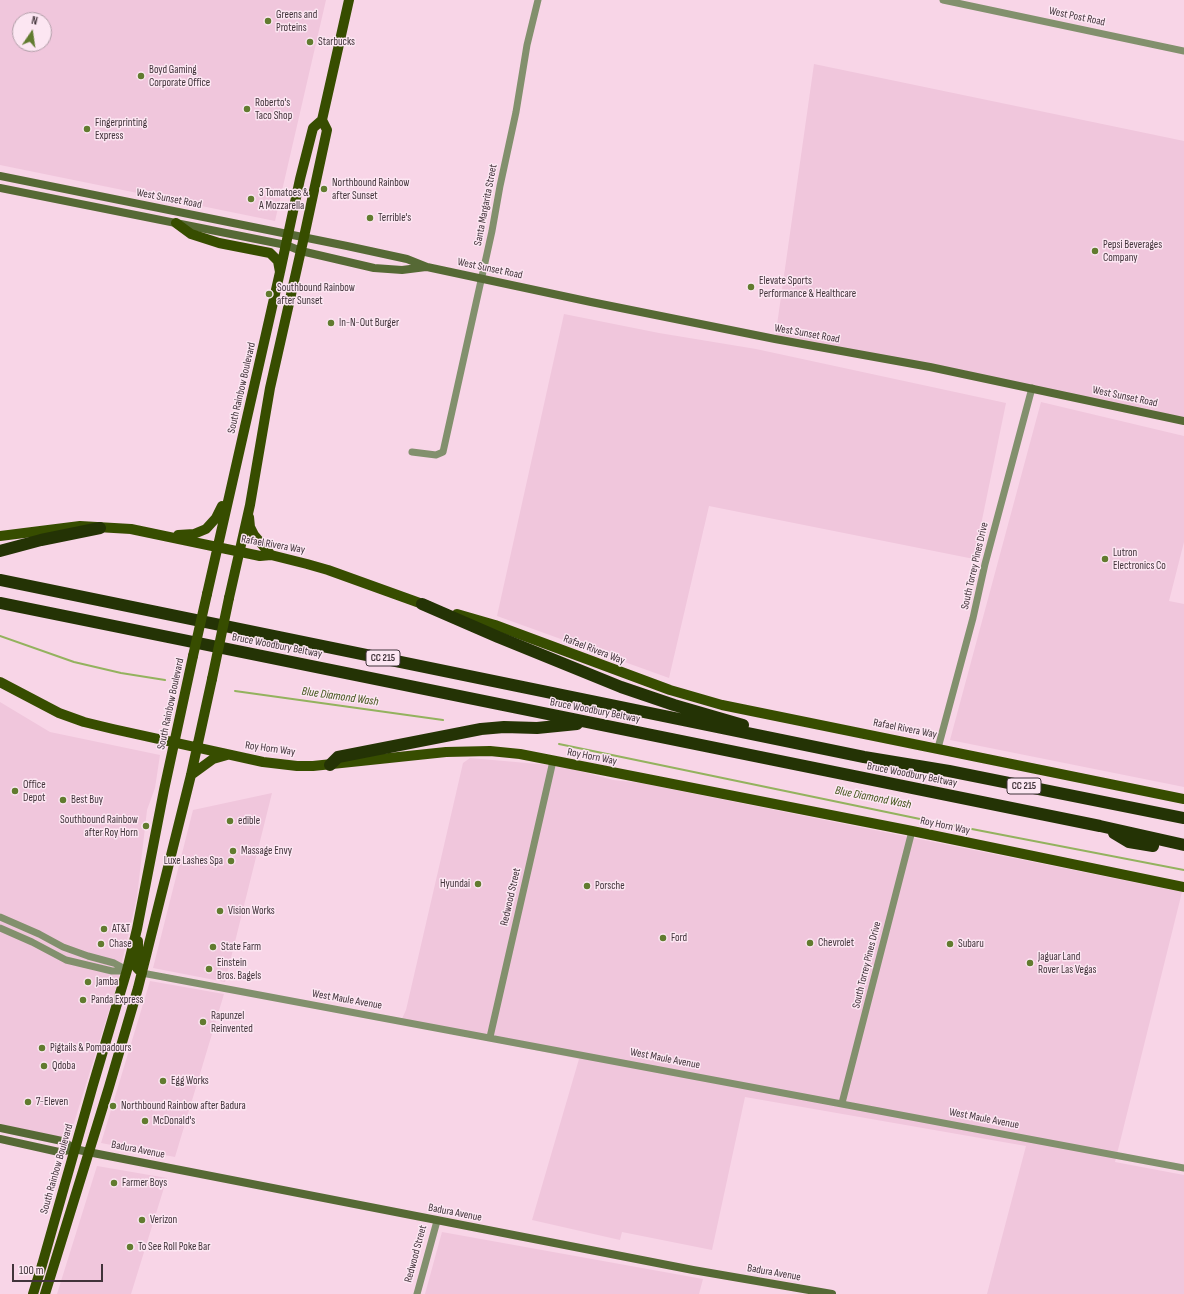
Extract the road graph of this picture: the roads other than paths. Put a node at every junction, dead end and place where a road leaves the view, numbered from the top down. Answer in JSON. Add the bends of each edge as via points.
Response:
{"nodes":[{"id":1,"x":349,"y":0,"type":"edge"},
{"id":2,"x":538,"y":0,"type":"edge"},
{"id":3,"x":943,"y":0,"type":"edge"},
{"id":4,"x":1184,"y":51,"type":"edge"},
{"id":5,"x":322,"y":120,"type":"junction"},
{"id":6,"x":0,"y":176,"type":"edge"},
{"id":7,"x":0,"y":188,"type":"edge"},
{"id":8,"x":69,"y":190,"type":"junction"},
{"id":9,"x":67,"y":202,"type":"junction"},
{"id":10,"x":179,"y":212,"type":"junction"},
{"id":11,"x":176,"y":223,"type":"junction"},
{"id":12,"x":288,"y":234,"type":"junction"},
{"id":13,"x":304,"y":237,"type":"junction"},
{"id":14,"x":286,"y":245,"type":"junction"},
{"id":15,"x":301,"y":252,"type":"junction"},
{"id":16,"x":427,"y":267,"type":"junction"},
{"id":17,"x":280,"y":272,"type":"junction"},
{"id":18,"x":482,"y":279,"type":"junction"},
{"id":19,"x":1032,"y":388,"type":"junction"},
{"id":20,"x":1184,"y":421,"type":"edge"},
{"id":21,"x":242,"y":439,"type":"junction"},
{"id":22,"x":412,"y":452,"type":"dead end"},
{"id":23,"x":250,"y":505,"type":"junction"},
{"id":24,"x":100,"y":528,"type":"junction"},
{"id":25,"x":0,"y":536,"type":"edge"},
{"id":26,"x":162,"y":536,"type":"junction"},
{"id":27,"x":217,"y":547,"type":"junction"},
{"id":28,"x":0,"y":551,"type":"edge"},
{"id":29,"x":240,"y":552,"type":"junction"},
{"id":30,"x":271,"y":555,"type":"junction"},
{"id":31,"x":0,"y":580,"type":"edge"},
{"id":32,"x":0,"y":603,"type":"edge"},
{"id":33,"x":422,"y":604,"type":"junction"},
{"id":34,"x":0,"y":682,"type":"edge"},
{"id":35,"x":588,"y":722,"type":"junction"},
{"id":36,"x":765,"y":737,"type":"junction"},
{"id":37,"x":174,"y":743,"type":"junction"},
{"id":38,"x":196,"y":748,"type":"junction"},
{"id":39,"x":938,"y":748,"type":"junction"},
{"id":40,"x":228,"y":755,"type":"junction"},
{"id":41,"x":553,"y":761,"type":"junction"},
{"id":42,"x":330,"y":765,"type":"junction"},
{"id":43,"x":191,"y":775,"type":"junction"},
{"id":44,"x":1184,"y":799,"type":"edge"},
{"id":45,"x":1184,"y":818,"type":"edge"},
{"id":46,"x":1100,"y":826,"type":"junction"},
{"id":47,"x":912,"y":831,"type":"junction"},
{"id":48,"x":1184,"y":845,"type":"edge"},
{"id":49,"x":1184,"y":852,"type":"edge"},
{"id":50,"x":1184,"y":887,"type":"edge"},
{"id":51,"x":0,"y":918,"type":"edge"},
{"id":52,"x":0,"y":928,"type":"edge"},
{"id":53,"x":137,"y":929,"type":"junction"},
{"id":54,"x":127,"y":970,"type":"junction"},
{"id":55,"x":142,"y":973,"type":"junction"},
{"id":56,"x":132,"y":1008,"type":"junction"},
{"id":57,"x":490,"y":1037,"type":"junction"},
{"id":58,"x":842,"y":1103,"type":"junction"},
{"id":59,"x":0,"y":1128,"type":"edge"},
{"id":60,"x":0,"y":1139,"type":"edge"},
{"id":61,"x":75,"y":1149,"type":"junction"},
{"id":62,"x":88,"y":1152,"type":"junction"},
{"id":63,"x":1184,"y":1168,"type":"edge"},
{"id":64,"x":437,"y":1221,"type":"junction"},
{"id":65,"x":38,"y":1277,"type":"junction"},
{"id":66,"x":793,"y":1291,"type":"edge"},
{"id":67,"x":33,"y":1294,"type":"edge"},
{"id":68,"x":37,"y":1294,"type":"edge"},
{"id":69,"x":45,"y":1294,"type":"edge"},
{"id":70,"x":417,"y":1294,"type":"edge"},
{"id":71,"x":832,"y":1294,"type":"edge"}],
"edges":[{"from":1,"to":5,"type":"main road","name":"South Rainbow Boulevard"},
{"from":2,"to":18,"type":"street","name":"Santa Margarita Street"},
{"from":3,"to":4,"type":"street","name":"West Post Road"},
{"from":5,"to":12,"type":"main road","name":"South Rainbow Boulevard","via":[[313,128]]},
{"from":5,"to":13,"type":"main road","name":"South Rainbow Boulevard","via":[[327,130]]},
{"from":6,"to":8,"type":"main road","name":"West Sunset Road"},
{"from":7,"to":9,"type":"main road","name":"West Sunset Road"},
{"from":8,"to":9,"type":"main road"},
{"from":8,"to":10,"type":"main road","name":"West Sunset Road"},
{"from":9,"to":11,"type":"main road","name":"West Sunset Road"},
{"from":10,"to":11,"type":"main road"},
{"from":10,"to":12,"type":"main road","name":"West Sunset Road"},
{"from":11,"to":14,"type":"main road","name":"West Sunset Road"},
{"from":11,"to":17,"type":"main road","via":[[191,234],[219,243],[270,253],[278,261]]},
{"from":12,"to":13,"type":"main road","name":"West Sunset Road"},
{"from":12,"to":14,"type":"main road","name":"South Rainbow Boulevard"},
{"from":13,"to":15,"type":"main road","name":"South Rainbow Boulevard"},
{"from":13,"to":16,"type":"main road","name":"West Sunset Road","via":[[407,259]]},
{"from":14,"to":15,"type":"main road","name":"West Sunset Road"},
{"from":14,"to":17,"type":"main road","name":"South Rainbow Boulevard"},
{"from":15,"to":16,"type":"main road","name":"West Sunset Road","via":[[374,268],[402,270]]},
{"from":15,"to":23,"type":"main road","name":"South Rainbow Boulevard","via":[[270,388]]},
{"from":16,"to":18,"type":"main road","name":"West Sunset Road"},
{"from":17,"to":21,"type":"main road","name":"South Rainbow Boulevard"},
{"from":18,"to":19,"type":"main road","name":"West Sunset Road","via":[[737,332]]},
{"from":18,"to":22,"type":"street","name":"Santa Margarita Street","via":[[443,452],[436,455]]},
{"from":19,"to":20,"type":"main road","name":"West Sunset Road"},
{"from":19,"to":39,"type":"street","name":"South Torrey Pines Drive"},
{"from":21,"to":26,"type":"main road","via":[[216,518],[200,532]]},
{"from":21,"to":27,"type":"main road","name":"South Rainbow Boulevard"},
{"from":23,"to":29,"type":"main road","name":"South Rainbow Boulevard"},
{"from":23,"to":30,"type":"main road","via":[[249,521],[253,532]]},
{"from":24,"to":25,"type":"main road","name":"Rafael Rivera Way","via":[[80,526]]},
{"from":24,"to":26,"type":"main road","name":"Rafael Rivera Way","via":[[131,529]]},
{"from":24,"to":28,"type":"highway"},
{"from":26,"to":27,"type":"main road","name":"Rafael Rivera Way"},
{"from":27,"to":29,"type":"main road","name":"Rafael Rivera Way"},
{"from":27,"to":37,"type":"main road","name":"South Rainbow Boulevard","bridge":true},
{"from":29,"to":30,"type":"main road","name":"Rafael Rivera Way","via":[[260,556]]},
{"from":29,"to":38,"type":"main road","name":"South Rainbow Boulevard","bridge":true},
{"from":30,"to":33,"type":"main road","name":"Rafael Rivera Way","via":[[328,570]]},
{"from":31,"to":36,"type":"highway","name":"Bruce Woodbury Beltway","number":"CC 215"},
{"from":32,"to":35,"type":"highway","name":"Bruce Woodbury Beltway","number":"CC 215"},
{"from":33,"to":36,"type":"highway","via":[[621,687],[744,725]]},
{"from":33,"to":39,"type":"main road","name":"Rafael Rivera Way","via":[[495,626],[670,690],[722,705]]},
{"from":34,"to":37,"type":"main road","name":"Roy Horn Way","via":[[59,713],[84,722]]},
{"from":35,"to":42,"type":"highway","via":[[537,728],[481,729],[338,757]]},
{"from":35,"to":46,"type":"highway","name":"Bruce Woodbury Beltway","number":"CC 215"},
{"from":36,"to":45,"type":"highway","name":"Bruce Woodbury Beltway","number":"CC 215"},
{"from":37,"to":38,"type":"main road","name":"Roy Horn Way"},
{"from":37,"to":53,"type":"main road","name":"South Rainbow Boulevard"},
{"from":38,"to":40,"type":"main road","name":"Roy Horn Way"},
{"from":38,"to":43,"type":"main road","name":"South Rainbow Boulevard"},
{"from":39,"to":44,"type":"main road","name":"Rafael Rivera Way"},
{"from":40,"to":42,"type":"main road","name":"Roy Horn Way","via":[[297,766]]},
{"from":40,"to":43,"type":"main road","via":[[213,759]]},
{"from":41,"to":42,"type":"main road","name":"Roy Horn Way","via":[[520,754],[476,751]]},
{"from":41,"to":47,"type":"main road","name":"Roy Horn Way"},
{"from":41,"to":57,"type":"street","name":"Redwood Street"},
{"from":43,"to":55,"type":"main road","name":"South Rainbow Boulevard"},
{"from":46,"to":48,"type":"highway","name":"Bruce Woodbury Beltway","number":"CC 215"},
{"from":46,"to":49,"type":"highway","via":[[1129,842]]},
{"from":47,"to":50,"type":"main road","name":"Roy Horn Way"},
{"from":47,"to":58,"type":"street","name":"South Torrey Pines Drive"},
{"from":51,"to":54,"type":"street","via":[[63,947],[114,963]]},
{"from":52,"to":54,"type":"street","via":[[66,960],[112,971]]},
{"from":53,"to":54,"type":"main road","name":"South Rainbow Boulevard"},
{"from":53,"to":55,"type":"main road","via":[[137,965]]},
{"from":54,"to":56,"type":"main road","via":[[134,976],[131,986]]},
{"from":54,"to":61,"type":"main road","name":"South Rainbow Boulevard"},
{"from":55,"to":56,"type":"main road","name":"South Rainbow Boulevard"},
{"from":55,"to":57,"type":"street","name":"West Maule Avenue"},
{"from":56,"to":62,"type":"main road","name":"South Rainbow Boulevard"},
{"from":57,"to":58,"type":"street","name":"West Maule Avenue"},
{"from":58,"to":63,"type":"street","name":"West Maule Avenue"},
{"from":59,"to":61,"type":"main road","name":"Badura Avenue","via":[[62,1141]]},
{"from":60,"to":61,"type":"main road","name":"Badura Avenue","via":[[59,1152]]},
{"from":61,"to":62,"type":"main road","name":"Badura Avenue"},
{"from":61,"to":65,"type":"main road","name":"South Rainbow Boulevard"},
{"from":62,"to":64,"type":"main road","name":"Badura Avenue"},
{"from":62,"to":69,"type":"main road","name":"South Rainbow Boulevard"},
{"from":64,"to":66,"type":"main road","name":"Badura Avenue"},
{"from":64,"to":70,"type":"street","name":"Redwood Street"},
{"from":65,"to":67,"type":"main road","name":"South Rainbow Boulevard"},
{"from":65,"to":68,"type":"main road"},
{"from":66,"to":71,"type":"main road","name":"Badura Avenue"}]}
